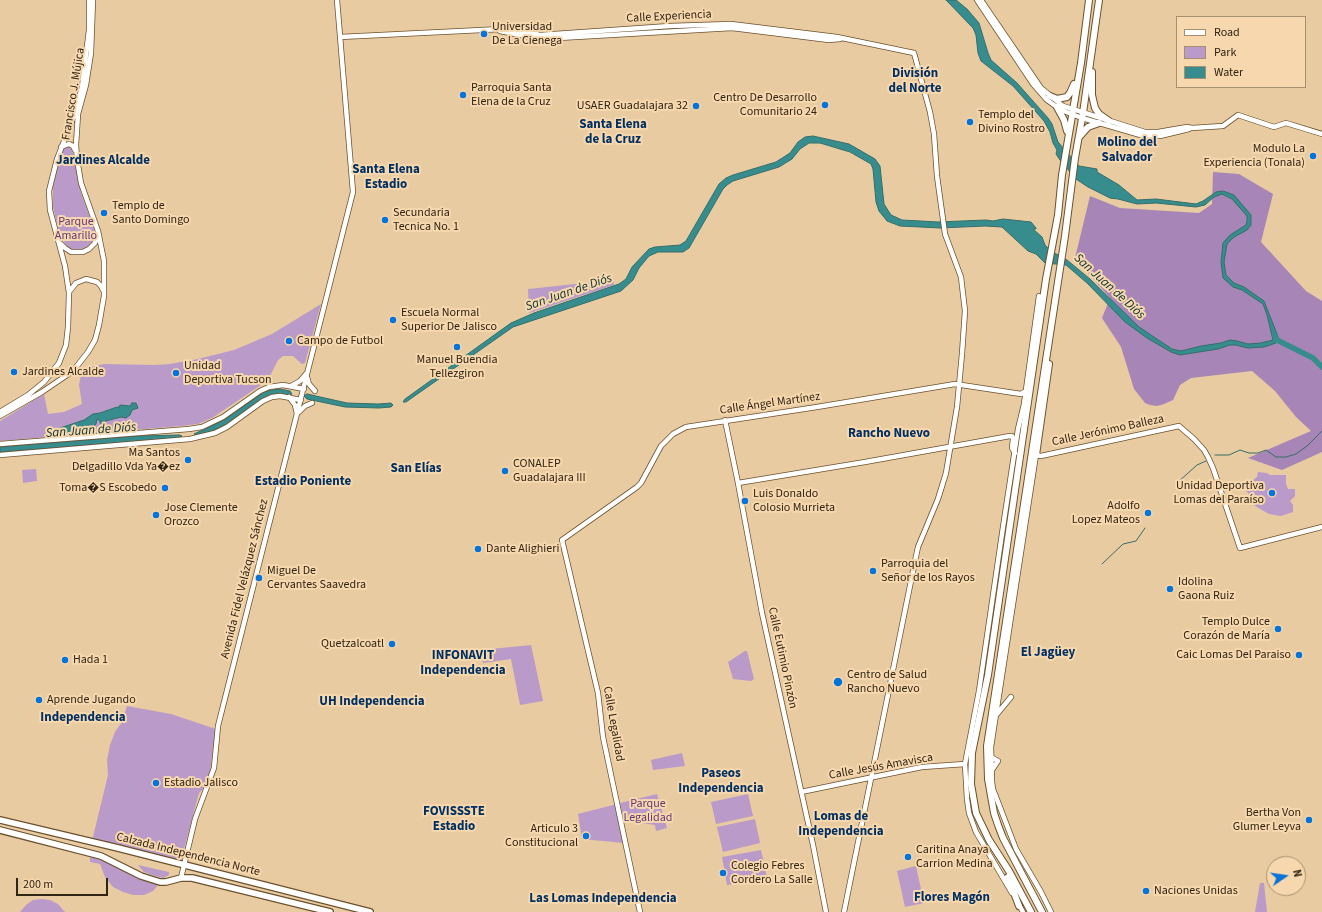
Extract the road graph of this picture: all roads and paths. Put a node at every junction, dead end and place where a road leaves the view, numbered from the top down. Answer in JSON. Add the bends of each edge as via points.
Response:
{"nodes":[{"id":1,"x":89,"y":0,"type":"edge"},
{"id":2,"x":93,"y":0,"type":"edge"},
{"id":3,"x":337,"y":0,"type":"edge"},
{"id":4,"x":977,"y":0,"type":"edge"},
{"id":5,"x":982,"y":0,"type":"edge"},
{"id":6,"x":1089,"y":0,"type":"edge"},
{"id":7,"x":1099,"y":0,"type":"edge"},
{"id":8,"x":340,"y":37,"type":"junction"},
{"id":9,"x":1090,"y":61,"type":"junction"},
{"id":10,"x":1080,"y":63,"type":"junction"},
{"id":11,"x":1050,"y":96,"type":"junction"},
{"id":12,"x":1057,"y":107,"type":"junction"},
{"id":13,"x":1072,"y":112,"type":"junction"},
{"id":14,"x":1083,"y":116,"type":"junction"},
{"id":15,"x":1110,"y":121,"type":"junction"},
{"id":16,"x":1099,"y":123,"type":"junction"},
{"id":17,"x":1192,"y":128,"type":"junction"},
{"id":18,"x":1322,"y":134,"type":"edge"},
{"id":19,"x":1079,"y":137,"type":"junction"},
{"id":20,"x":1068,"y":138,"type":"junction"},
{"id":21,"x":60,"y":148,"type":"junction"},
{"id":22,"x":76,"y":152,"type":"junction"},
{"id":23,"x":98,"y":231,"type":"junction"},
{"id":24,"x":59,"y":240,"type":"junction"},
{"id":25,"x":1047,"y":276,"type":"junction"},
{"id":26,"x":69,"y":293,"type":"junction"},
{"id":27,"x":104,"y":296,"type":"junction"},
{"id":28,"x":1039,"y":296,"type":"joint"},
{"id":29,"x":1053,"y":311,"type":"junction"},
{"id":30,"x":1036,"y":323,"type":"junction"},
{"id":31,"x":1038,"y":333,"type":"junction"},
{"id":32,"x":1033,"y":342,"type":"junction"},
{"id":33,"x":307,"y":373,"type":"junction"},
{"id":34,"x":959,"y":384,"type":"junction"},
{"id":35,"x":291,"y":386,"type":"junction"},
{"id":36,"x":46,"y":389,"type":"junction"},
{"id":37,"x":304,"y":389,"type":"junction"},
{"id":38,"x":35,"y":390,"type":"junction"},
{"id":39,"x":315,"y":391,"type":"dead end"},
{"id":40,"x":1026,"y":391,"type":"junction"},
{"id":41,"x":287,"y":396,"type":"junction"},
{"id":42,"x":301,"y":400,"type":"junction"},
{"id":43,"x":312,"y":403,"type":"dead end"},
{"id":44,"x":0,"y":412,"type":"edge"},
{"id":45,"x":0,"y":416,"type":"edge"},
{"id":46,"x":296,"y":417,"type":"junction"},
{"id":47,"x":725,"y":420,"type":"junction"},
{"id":48,"x":0,"y":444,"type":"edge"},
{"id":49,"x":951,"y":448,"type":"junction"},
{"id":50,"x":1015,"y":454,"type":"junction"},
{"id":51,"x":0,"y":455,"type":"edge"},
{"id":52,"x":1038,"y":455,"type":"junction"},
{"id":53,"x":1032,"y":480,"type":"junction"},
{"id":54,"x":1038,"y":480,"type":"dead end"},
{"id":55,"x":738,"y":483,"type":"junction"},
{"id":56,"x":1322,"y":527,"type":"edge"},
{"id":57,"x":562,"y":540,"type":"joint"},
{"id":58,"x":1021,"y":549,"type":"junction"},
{"id":59,"x":1015,"y":561,"type":"junction"},
{"id":60,"x":1010,"y":697,"type":"dead end"},
{"id":61,"x":996,"y":715,"type":"junction"},
{"id":62,"x":972,"y":733,"type":"junction"},
{"id":63,"x":973,"y":743,"type":"junction"},
{"id":64,"x":966,"y":761,"type":"junction"},
{"id":65,"x":871,"y":778,"type":"junction"},
{"id":66,"x":801,"y":792,"type":"junction"},
{"id":67,"x":0,"y":820,"type":"edge"},
{"id":68,"x":0,"y":830,"type":"edge"},
{"id":69,"x":1002,"y":862,"type":"junction"},
{"id":70,"x":184,"y":866,"type":"junction"},
{"id":71,"x":182,"y":878,"type":"junction"},
{"id":72,"x":1027,"y":883,"type":"junction"},
{"id":73,"x":824,"y":900,"type":"junction"},
{"id":74,"x":1019,"y":906,"type":"junction"},
{"id":75,"x":330,"y":912,"type":"edge"},
{"id":76,"x":370,"y":912,"type":"edge"},
{"id":77,"x":640,"y":912,"type":"edge"},
{"id":78,"x":822,"y":912,"type":"edge"},
{"id":79,"x":826,"y":912,"type":"edge"},
{"id":80,"x":844,"y":912,"type":"edge"},
{"id":81,"x":1023,"y":912,"type":"edge"},
{"id":82,"x":1031,"y":912,"type":"edge"},
{"id":83,"x":1042,"y":912,"type":"edge"},
{"id":84,"x":1047,"y":912,"type":"edge"},
{"id":85,"x":1051,"y":912,"type":"edge"}],
"edges":[{"from":1,"to":21,"type":"street","via":[[89,30],[82,87],[75,113]]},
{"from":2,"to":22,"type":"street","name":"Francisco J. Mújica","via":[[91,53],[78,114]]},
{"from":3,"to":8,"type":"street","name":"Avenida Fidel Velázquez Sánchez"},
{"from":4,"to":12,"type":"street","via":[[1033,84]]},
{"from":5,"to":11,"type":"street","via":[[1032,76]]},
{"from":6,"to":10,"type":"highway"},
{"from":7,"to":9,"type":"highway"},
{"from":8,"to":33,"type":"street","name":"Avenida Fidel Velázquez Sánchez","via":[[353,192]]},
{"from":8,"to":34,"type":"street","name":"Calle Experiencia","via":[[498,30],[541,39],[732,28],[829,40],[841,39],[914,53],[934,134],[945,234],[961,277],[965,311]]},
{"from":9,"to":14,"type":"highway"},
{"from":9,"to":15,"type":"highway","via":[[1095,106],[1099,114]]},
{"from":10,"to":11,"type":"highway","via":[[1069,95],[1061,99]]},
{"from":10,"to":13,"type":"highway"},
{"from":11,"to":13,"type":"street"},
{"from":12,"to":13,"type":"street"},
{"from":12,"to":20,"type":"highway","via":[[1064,120]]},
{"from":13,"to":14,"type":"street"},
{"from":13,"to":20,"type":"highway"},
{"from":14,"to":15,"type":"street"},
{"from":14,"to":16,"type":"street"},
{"from":14,"to":19,"type":"highway"},
{"from":15,"to":17,"type":"street","via":[[1145,132]]},
{"from":16,"to":17,"type":"street","via":[[1138,135],[1152,136]]},
{"from":16,"to":19,"type":"highway","via":[[1088,127]]},
{"from":17,"to":18,"type":"street","via":[[1223,126],[1240,115],[1274,127],[1286,122]]},
{"from":19,"to":29,"type":"highway"},
{"from":20,"to":25,"type":"highway"},
{"from":21,"to":22,"type":"street","via":[[69,144]]},
{"from":21,"to":24,"type":"street","via":[[49,198],[52,220]]},
{"from":22,"to":23,"type":"street","name":"Francisco J. Mújica","via":[[81,183]]},
{"from":23,"to":24,"type":"street","via":[[95,243],[83,252],[75,253],[68,250]]},
{"from":23,"to":27,"type":"street","name":"Francisco J. Mújica","via":[[104,267]]},
{"from":24,"to":26,"type":"street"},
{"from":25,"to":28,"type":"highway"},
{"from":25,"to":31,"type":"highway"},
{"from":26,"to":27,"type":"street","via":[[76,283],[88,279],[101,286]]},
{"from":26,"to":38,"type":"street","via":[[68,327],[63,355],[51,374]]},
{"from":27,"to":36,"type":"street","name":"Francisco J. Mújica","via":[[100,325],[88,352],[74,371]]},
{"from":28,"to":30,"type":"street"},
{"from":29,"to":52,"type":"highway","via":[[1052,345]]},
{"from":29,"to":59,"type":"highway"},
{"from":30,"to":31,"type":"highway"},
{"from":30,"to":32,"type":"street"},
{"from":31,"to":32,"type":"highway"},
{"from":31,"to":63,"type":"highway","via":[[988,675]]},
{"from":32,"to":40,"type":"street"},
{"from":33,"to":35,"type":"street"},
{"from":33,"to":37,"type":"street","name":"Avenida Fidel Velázquez Sánchez"},
{"from":33,"to":39,"type":"street","via":[[309,384]]},
{"from":34,"to":40,"type":"street","name":"Calle Ángel Martínez","via":[[1021,394]]},
{"from":34,"to":47,"type":"street","name":"Calle Ángel Martínez"},
{"from":34,"to":49,"type":"street"},
{"from":35,"to":37,"type":"street"},
{"from":35,"to":48,"type":"street","via":[[269,387],[260,391],[223,417],[202,427]]},
{"from":36,"to":38,"type":"street"},
{"from":36,"to":45,"type":"street"},
{"from":37,"to":42,"type":"street","name":"Avenida Fidel Velázquez Sánchez"},
{"from":38,"to":44,"type":"street"},
{"from":40,"to":50,"type":"street"},
{"from":41,"to":42,"type":"street"},
{"from":41,"to":46,"type":"street","via":[[294,405]]},
{"from":41,"to":51,"type":"street","via":[[272,397],[263,401],[226,427],[201,437]]},
{"from":42,"to":46,"type":"street","name":"Avenida Fidel Velázquez Sánchez"},
{"from":43,"to":46,"type":"street","via":[[303,408]]},
{"from":46,"to":70,"type":"street","name":"Avenida Fidel Velázquez Sánchez","via":[[218,726],[214,768],[195,818]]},
{"from":47,"to":55,"type":"street","name":"Calle Eutimio Pinzón"},
{"from":47,"to":57,"type":"street","name":"Calle Ángel Martínez","via":[[686,427],[672,434],[661,446],[637,487]]},
{"from":49,"to":50,"type":"street","via":[[1012,436]]},
{"from":49,"to":55,"type":"street"},
{"from":49,"to":65,"type":"street","via":[[941,491],[918,547]]},
{"from":50,"to":62,"type":"street"},
{"from":52,"to":53,"type":"street"},
{"from":52,"to":56,"type":"street","name":"Calle Jerónimo Balleza","via":[[1179,426],[1194,439],[1208,457],[1240,548]]},
{"from":53,"to":54,"type":"street"},
{"from":53,"to":58,"type":"street"},
{"from":55,"to":66,"type":"street","name":"Calle Eutimio Pinzón","via":[[762,613]]},
{"from":57,"to":77,"type":"street","name":"Calle Legalidad","via":[[598,693],[604,737]]},
{"from":58,"to":59,"type":"street"},
{"from":58,"to":61,"type":"street"},
{"from":59,"to":72,"type":"highway","via":[[989,731],[987,761],[990,794],[998,825]]},
{"from":60,"to":61,"type":"street"},
{"from":61,"to":85,"type":"street","via":[[991,747],[993,789],[1016,849]]},
{"from":62,"to":63,"type":"highway"},
{"from":62,"to":64,"type":"street"},
{"from":63,"to":64,"type":"highway"},
{"from":63,"to":69,"type":"highway","via":[[971,784],[976,813]]},
{"from":64,"to":65,"type":"street","name":"Calle Jesús Amavisca"},
{"from":64,"to":74,"type":"street","via":[[965,786],[976,832]]},
{"from":65,"to":66,"type":"street","name":"Calle Jesús Amavisca"},
{"from":65,"to":80,"type":"street"},
{"from":66,"to":73,"type":"street","name":"Calle Eutimio Pinzón"},
{"from":67,"to":70,"type":"main road","name":"Calzada Independencia Norte"},
{"from":68,"to":71,"type":"main road","name":"Calzada Independencia Norte","via":[[101,856],[156,881],[166,882]]},
{"from":69,"to":74,"type":"highway"},
{"from":69,"to":82,"type":"highway"},
{"from":70,"to":71,"type":"street","name":"Avenida Fidel Velázquez Sánchez"},
{"from":70,"to":76,"type":"main road","name":"Calzada Independencia Norte"},
{"from":71,"to":75,"type":"main road","name":"Calzada Independencia Norte","via":[[192,878]]},
{"from":72,"to":83,"type":"highway"},
{"from":72,"to":84,"type":"highway"},
{"from":73,"to":78,"type":"street","name":"Calle Eutimio Pinzón"},
{"from":73,"to":79,"type":"street","name":"Calle Eutimio Pinzón"},
{"from":74,"to":81,"type":"street"}]}
